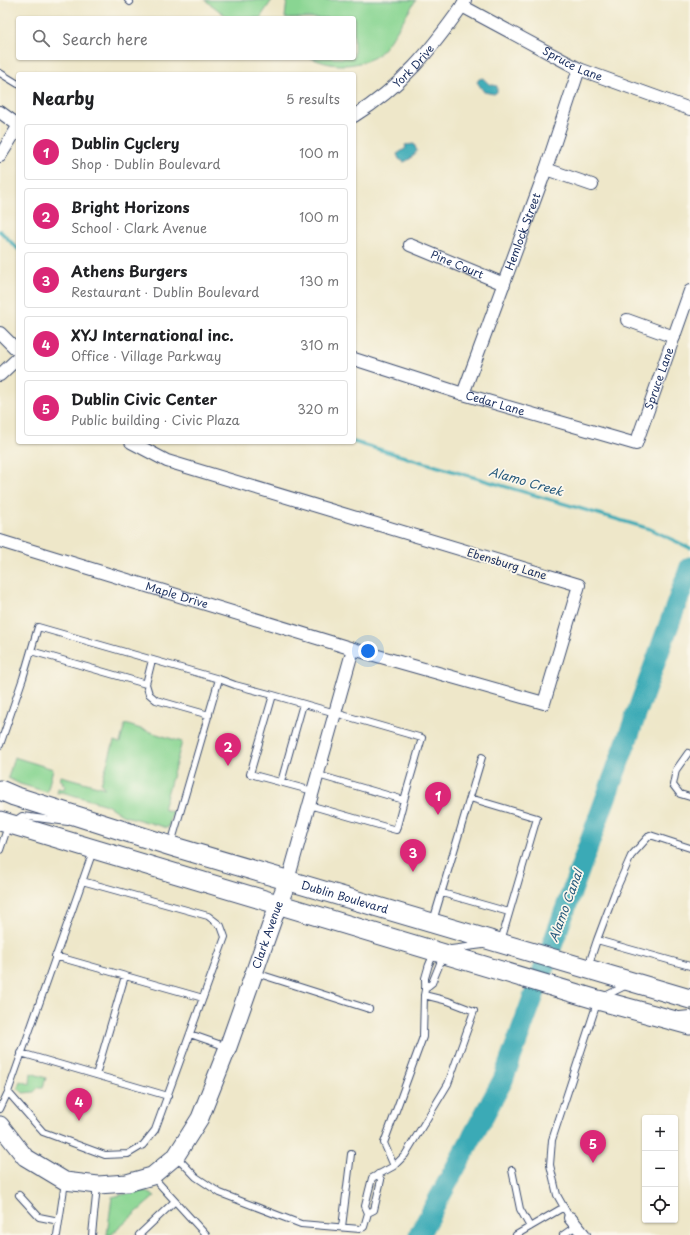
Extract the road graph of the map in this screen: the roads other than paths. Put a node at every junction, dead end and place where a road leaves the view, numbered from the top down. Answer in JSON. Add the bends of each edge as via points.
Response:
{"nodes":[{"id":1,"x":463,"y":3,"type":"edge"},
{"id":2,"x":579,"y":69,"type":"junction"},
{"id":3,"x":0,"y":73,"type":"edge"},
{"id":4,"x":16,"y":83,"type":"edge"},
{"id":5,"x":690,"y":108,"type":"edge"},
{"id":6,"x":0,"y":112,"type":"edge"},
{"id":7,"x":356,"y":115,"type":"edge"},
{"id":8,"x":16,"y":124,"type":"edge"},
{"id":9,"x":16,"y":129,"type":"edge"},
{"id":10,"x":0,"y":156,"type":"edge"},
{"id":11,"x":546,"y":169,"type":"junction"},
{"id":12,"x":592,"y":185,"type":"dead end"},
{"id":13,"x":410,"y":245,"type":"dead end"},
{"id":14,"x":504,"y":284,"type":"junction"},
{"id":15,"x":690,"y":291,"type":"edge"},
{"id":16,"x":627,"y":320,"type":"dead end"},
{"id":17,"x":0,"y":333,"type":"edge"},
{"id":18,"x":674,"y":337,"type":"junction"},
{"id":19,"x":16,"y":349,"type":"edge"},
{"id":20,"x":16,"y":360,"type":"edge"},
{"id":21,"x":356,"y":360,"type":"edge"},
{"id":22,"x":0,"y":375,"type":"edge"},
{"id":23,"x":463,"y":394,"type":"junction"},
{"id":24,"x":135,"y":444,"type":"edge"},
{"id":25,"x":636,"y":444,"type":"joint"},
{"id":26,"x":0,"y":541,"type":"edge"},
{"id":27,"x":353,"y":649,"type":"junction"},
{"id":28,"x":31,"y":651,"type":"junction"},
{"id":29,"x":152,"y":660,"type":"junction"},
{"id":30,"x":219,"y":679,"type":"junction"},
{"id":31,"x":146,"y":684,"type":"junction"},
{"id":32,"x":272,"y":696,"type":"junction"},
{"id":33,"x":303,"y":704,"type":"junction"},
{"id":34,"x":336,"y":713,"type":"junction"},
{"id":35,"x":209,"y":714,"type":"junction"},
{"id":36,"x":0,"y":745,"type":"edge"},
{"id":37,"x":689,"y":752,"type":"edge"},
{"id":38,"x":482,"y":757,"type":"dead end"},
{"id":39,"x":318,"y":775,"type":"junction"},
{"id":40,"x":281,"y":782,"type":"junction"},
{"id":41,"x":0,"y":790,"type":"edge"},
{"id":42,"x":313,"y":791,"type":"junction"},
{"id":43,"x":690,"y":797,"type":"edge"},
{"id":44,"x":470,"y":798,"type":"junction"},
{"id":45,"x":404,"y":800,"type":"junction"},
{"id":46,"x":309,"y":805,"type":"junction"},
{"id":47,"x":5,"y":822,"type":"edge"},
{"id":48,"x":111,"y":827,"type":"junction"},
{"id":49,"x":171,"y":846,"type":"junction"},
{"id":50,"x":690,"y":848,"type":"edge"},
{"id":51,"x":93,"y":849,"type":"junction"},
{"id":52,"x":0,"y":850,"type":"edge"},
{"id":53,"x":288,"y":880,"type":"junction"},
{"id":54,"x":82,"y":881,"type":"junction"},
{"id":55,"x":442,"y":893,"type":"junction"},
{"id":56,"x":278,"y":904,"type":"junction"},
{"id":57,"x":509,"y":912,"type":"junction"},
{"id":58,"x":433,"y":923,"type":"junction"},
{"id":59,"x":597,"y":940,"type":"junction"},
{"id":60,"x":500,"y":943,"type":"junction"},
{"id":61,"x":440,"y":953,"type":"junction"},
{"id":62,"x":56,"y":956,"type":"junction"},
{"id":63,"x":690,"y":966,"type":"edge"},
{"id":64,"x":584,"y":968,"type":"junction"},
{"id":65,"x":255,"y":972,"type":"junction"},
{"id":66,"x":126,"y":976,"type":"junction"},
{"id":67,"x":632,"y":982,"type":"junction"},
{"id":68,"x":427,"y":987,"type":"junction"},
{"id":69,"x":424,"y":995,"type":"junction"},
{"id":70,"x":203,"y":998,"type":"junction"},
{"id":71,"x":690,"y":999,"type":"edge"},
{"id":72,"x":598,"y":1000,"type":"junction"},
{"id":73,"x":369,"y":1009,"type":"dead end"},
{"id":74,"x":690,"y":1014,"type":"edge"},
{"id":75,"x":658,"y":1016,"type":"junction"},
{"id":76,"x":690,"y":1025,"type":"edge"},
{"id":77,"x":190,"y":1034,"type":"junction"},
{"id":78,"x":228,"y":1047,"type":"junction"},
{"id":79,"x":21,"y":1053,"type":"junction"},
{"id":80,"x":96,"y":1075,"type":"junction"},
{"id":81,"x":8,"y":1092,"type":"junction"},
{"id":82,"x":168,"y":1096,"type":"junction"},
{"id":83,"x":0,"y":1109,"type":"edge"},
{"id":84,"x":0,"y":1125,"type":"edge"},
{"id":85,"x":351,"y":1154,"type":"dead end"},
{"id":86,"x":176,"y":1156,"type":"junction"},
{"id":87,"x":394,"y":1166,"type":"junction"},
{"id":88,"x":512,"y":1170,"type":"dead end"},
{"id":89,"x":378,"y":1174,"type":"junction"},
{"id":90,"x":152,"y":1176,"type":"junction"},
{"id":91,"x":65,"y":1181,"type":"junction"},
{"id":92,"x":98,"y":1185,"type":"junction"},
{"id":93,"x":19,"y":1195,"type":"dead end"},
{"id":94,"x":174,"y":1201,"type":"junction"},
{"id":95,"x":368,"y":1214,"type":"junction"},
{"id":96,"x":59,"y":1221,"type":"junction"},
{"id":97,"x":574,"y":1222,"type":"edge"},
{"id":98,"x":342,"y":1227,"type":"junction"},
{"id":99,"x":530,"y":1227,"type":"junction"},
{"id":100,"x":56,"y":1235,"type":"edge"},
{"id":101,"x":92,"y":1235,"type":"edge"},
{"id":102,"x":139,"y":1235,"type":"edge"},
{"id":103,"x":206,"y":1235,"type":"edge"},
{"id":104,"x":516,"y":1235,"type":"edge"},
{"id":105,"x":562,"y":1235,"type":"edge"}],
"edges":[{"from":1,"to":2,"type":"street","name":"Spruce Lane"},
{"from":1,"to":7,"type":"street","name":"York Drive","via":[[438,40],[414,68],[393,88]]},
{"from":2,"to":5,"type":"street","name":"Spruce Lane"},
{"from":2,"to":11,"type":"street","name":"Hemlock Street"},
{"from":3,"to":4,"type":"lane"},
{"from":6,"to":8,"type":"street"},
{"from":9,"to":10,"type":"street"},
{"from":11,"to":12,"type":"street"},
{"from":11,"to":14,"type":"street","name":"Hemlock Street"},
{"from":13,"to":14,"type":"street","name":"Pine Court"},
{"from":14,"to":23,"type":"street","name":"Hemlock Street"},
{"from":15,"to":18,"type":"street","name":"Spruce Lane"},
{"from":16,"to":18,"type":"street"},
{"from":17,"to":19,"type":"street"},
{"from":18,"to":25,"type":"street","name":"Spruce Lane"},
{"from":20,"to":22,"type":"street"},
{"from":21,"to":23,"type":"street","name":"Cedar Lane"},
{"from":23,"to":25,"type":"street","name":"Cedar Lane"},
{"from":24,"to":27,"type":"street","name":"Ebensburg Lane","via":[[167,461],[579,585],[544,703]]},
{"from":26,"to":27,"type":"street","name":"Maple Drive"},
{"from":27,"to":34,"type":"street","name":"Clark Avenue"},
{"from":28,"to":29,"type":"lane","via":[[38,627]]},
{"from":28,"to":31,"type":"lane"},
{"from":28,"to":36,"type":"lane"},
{"from":29,"to":30,"type":"lane"},
{"from":29,"to":31,"type":"lane"},
{"from":30,"to":32,"type":"lane"},
{"from":30,"to":35,"type":"lane"},
{"from":31,"to":35,"type":"lane","via":[[149,694],[156,700]]},
{"from":32,"to":33,"type":"lane"},
{"from":32,"to":40,"type":"lane","via":[[250,774]]},
{"from":33,"to":34,"type":"lane"},
{"from":33,"to":40,"type":"lane"},
{"from":34,"to":39,"type":"street","name":"Clark Avenue"},
{"from":34,"to":45,"type":"lane","via":[[422,738]]},
{"from":35,"to":49,"type":"lane"},
{"from":37,"to":43,"type":"lane","via":[[676,770],[673,785],[680,794]]},
{"from":38,"to":44,"type":"lane"},
{"from":39,"to":42,"type":"street","name":"Clark Avenue"},
{"from":39,"to":45,"type":"lane"},
{"from":40,"to":42,"type":"lane"},
{"from":41,"to":48,"type":"main road","name":"Dublin Boulevard"},
{"from":42,"to":46,"type":"street","name":"Clark Avenue"},
{"from":44,"to":55,"type":"lane"},
{"from":44,"to":57,"type":"lane","via":[[537,818]]},
{"from":45,"to":46,"type":"lane","via":[[396,830]]},
{"from":46,"to":53,"type":"street","name":"Clark Avenue"},
{"from":47,"to":48,"type":"lane","via":[[22,816]]},
{"from":47,"to":51,"type":"main road"},
{"from":47,"to":52,"type":"lane"},
{"from":48,"to":49,"type":"main road","name":"Dublin Boulevard"},
{"from":49,"to":53,"type":"main road","name":"Dublin Boulevard"},
{"from":50,"to":59,"type":"lane","via":[[650,835],[631,856]]},
{"from":51,"to":54,"type":"lane"},
{"from":51,"to":56,"type":"main road"},
{"from":53,"to":56,"type":"street","name":"Clark Avenue"},
{"from":53,"to":58,"type":"main road","name":"Dublin Boulevard"},
{"from":54,"to":62,"type":"lane"},
{"from":54,"to":70,"type":"lane","via":[[208,916],[221,926],[225,937]]},
{"from":55,"to":57,"type":"lane"},
{"from":55,"to":58,"type":"lane"},
{"from":56,"to":61,"type":"main road"},
{"from":56,"to":65,"type":"street","name":"Clark Avenue"},
{"from":57,"to":60,"type":"lane"},
{"from":58,"to":60,"type":"main road","name":"Dublin Boulevard"},
{"from":59,"to":63,"type":"lane"},
{"from":59,"to":64,"type":"lane"},
{"from":60,"to":61,"type":"lane"},
{"from":60,"to":64,"type":"main road","name":"Dublin Boulevard"},
{"from":61,"to":68,"type":"lane","via":[[432,983]]},
{"from":61,"to":68,"type":"lane","via":[[430,961],[425,980]]},
{"from":61,"to":72,"type":"main road"},
{"from":62,"to":66,"type":"lane"},
{"from":62,"to":79,"type":"lane"},
{"from":64,"to":67,"type":"main road","name":"Dublin Boulevard"},
{"from":65,"to":73,"type":"lane"},
{"from":65,"to":78,"type":"street","name":"Clark Avenue"},
{"from":66,"to":70,"type":"lane"},
{"from":66,"to":80,"type":"lane"},
{"from":67,"to":71,"type":"main road","name":"Dublin Boulevard"},
{"from":67,"to":72,"type":"lane"},
{"from":68,"to":69,"type":"lane"},
{"from":69,"to":87,"type":"lane","via":[[423,1037],[384,1143]]},
{"from":69,"to":87,"type":"lane","via":[[474,1011],[448,1084],[405,1155]]},
{"from":70,"to":77,"type":"lane"},
{"from":72,"to":75,"type":"main road"},
{"from":72,"to":97,"type":"lane","via":[[552,1140],[550,1165],[557,1195]]},
{"from":74,"to":75,"type":"lane"},
{"from":75,"to":76,"type":"main road"},
{"from":77,"to":78,"type":"lane"},
{"from":77,"to":82,"type":"lane"},
{"from":78,"to":86,"type":"street","name":"Clark Avenue","via":[[200,1118]]},
{"from":79,"to":80,"type":"lane"},
{"from":79,"to":81,"type":"lane"},
{"from":80,"to":82,"type":"lane"},
{"from":81,"to":82,"type":"lane","via":[[43,1132],[104,1155],[128,1154],[143,1145],[155,1130]]},
{"from":81,"to":83,"type":"lane"},
{"from":84,"to":91,"type":"street","via":[[25,1157]]},
{"from":85,"to":98,"type":"lane"},
{"from":86,"to":90,"type":"street","name":"Clark Avenue"},
{"from":86,"to":98,"type":"lane","via":[[196,1178],[220,1193],[301,1224]]},
{"from":87,"to":89,"type":"lane"},
{"from":88,"to":99,"type":"lane","via":[[520,1209]]},
{"from":89,"to":95,"type":"lane","via":[[372,1178],[365,1206]]},
{"from":89,"to":95,"type":"lane","via":[[381,1180],[374,1210]]},
{"from":90,"to":92,"type":"street","name":"Clark Avenue","via":[[127,1183]]},
{"from":90,"to":94,"type":"lane"},
{"from":91,"to":92,"type":"street","name":"Clark Avenue"},
{"from":91,"to":96,"type":"lane"},
{"from":92,"to":101,"type":"lane"},
{"from":93,"to":96,"type":"lane","via":[[39,1217]]},
{"from":94,"to":102,"type":"lane"},
{"from":94,"to":103,"type":"lane"},
{"from":95,"to":98,"type":"lane","via":[[364,1227]]},
{"from":96,"to":100,"type":"lane"},
{"from":97,"to":99,"type":"lane"},
{"from":97,"to":105,"type":"lane"},
{"from":99,"to":104,"type":"lane"}]}
